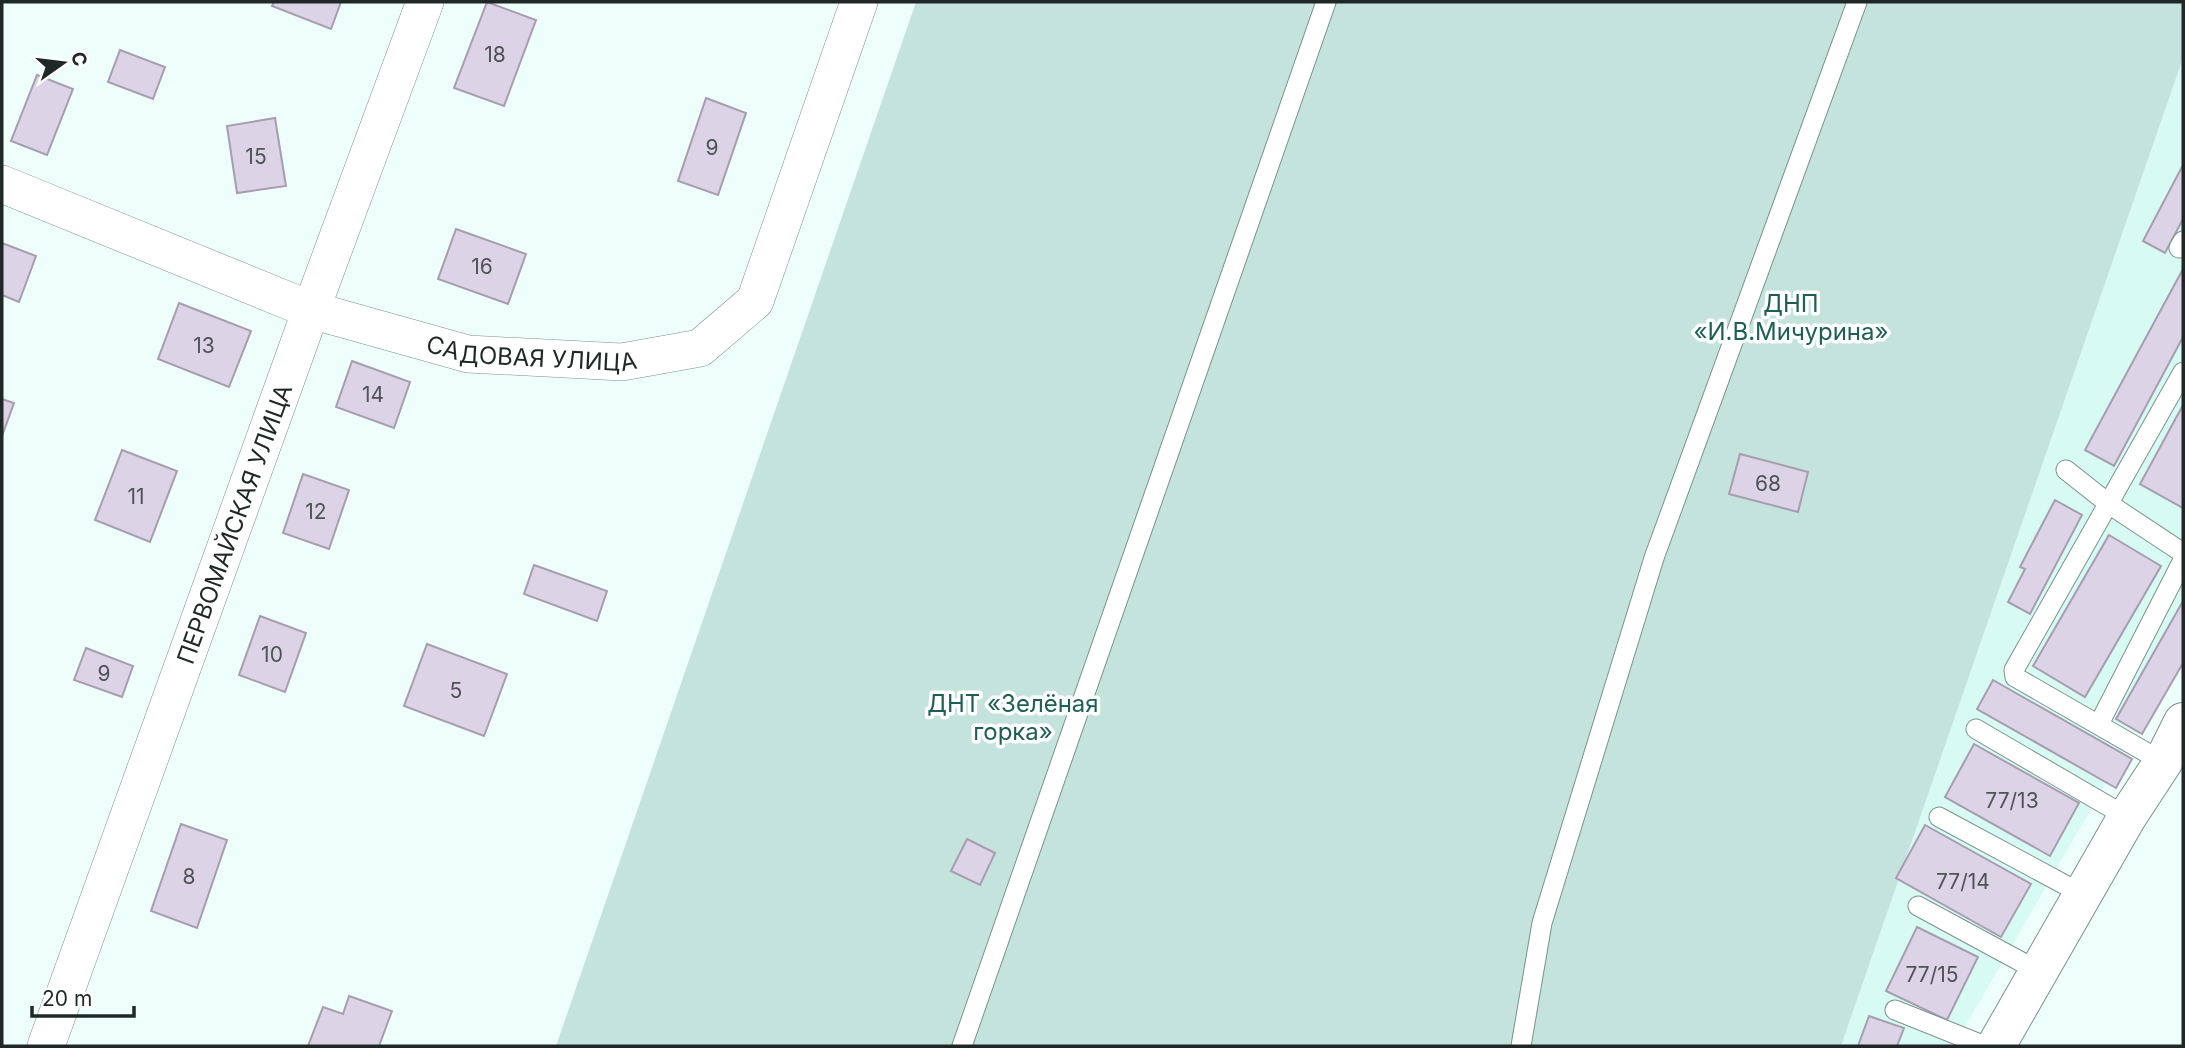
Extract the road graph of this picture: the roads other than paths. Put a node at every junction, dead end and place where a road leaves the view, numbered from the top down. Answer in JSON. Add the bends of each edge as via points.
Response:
{"nodes":[{"id":1,"x":425,"y":2,"type":"edge"},
{"id":2,"x":859,"y":2,"type":"edge"},
{"id":3,"x":1326,"y":2,"type":"edge"},
{"id":4,"x":1857,"y":2,"type":"edge"},
{"id":5,"x":2,"y":184,"type":"edge"},
{"id":6,"x":311,"y":310,"type":"junction"},
{"id":7,"x":2183,"y":372,"type":"edge"},
{"id":8,"x":2066,"y":470,"type":"dead end"},
{"id":9,"x":2109,"y":504,"type":"junction"},
{"id":10,"x":2183,"y":553,"type":"edge"},
{"id":11,"x":2183,"y":560,"type":"edge"},
{"id":12,"x":2183,"y":722,"type":"edge"},
{"id":13,"x":2099,"y":724,"type":"junction"},
{"id":14,"x":1976,"y":730,"type":"dead end"},
{"id":15,"x":2163,"y":762,"type":"junction"},
{"id":16,"x":1939,"y":817,"type":"dead end"},
{"id":17,"x":2127,"y":817,"type":"junction"},
{"id":18,"x":2082,"y":894,"type":"junction"},
{"id":19,"x":1918,"y":906,"type":"dead end"},
{"id":20,"x":2040,"y":972,"type":"junction"},
{"id":21,"x":1895,"y":1010,"type":"dead end"},
{"id":22,"x":46,"y":1046,"type":"edge"},
{"id":23,"x":962,"y":1046,"type":"edge"},
{"id":24,"x":1521,"y":1046,"type":"edge"},
{"id":25,"x":1985,"y":1046,"type":"edge"},
{"id":26,"x":1996,"y":1046,"type":"edge"}],
"edges":[{"from":1,"to":6,"type":"street","name":"ПЕРВОМАЙСКАЯ УЛИЦА"},
{"from":2,"to":6,"type":"street","name":"САДОВАЯ УЛИЦА","via":[[755,302],[701,348],[622,362],[468,354]]},
{"from":3,"to":23,"type":"lane"},
{"from":4,"to":24,"type":"lane","via":[[1654,558],[1542,923]]},
{"from":5,"to":6,"type":"street","name":"САДОВАЯ УЛИЦА"},
{"from":6,"to":22,"type":"street","name":"ПЕРВОМАЙСКАЯ УЛИЦА"},
{"from":7,"to":9,"type":"lane"},
{"from":8,"to":9,"type":"lane"},
{"from":9,"to":10,"type":"lane"},
{"from":9,"to":13,"type":"lane","via":[[2014,670],[2015,677]]},
{"from":11,"to":13,"type":"lane"},
{"from":12,"to":15,"type":"street"},
{"from":13,"to":15,"type":"lane"},
{"from":14,"to":17,"type":"lane"},
{"from":15,"to":17,"type":"street"},
{"from":16,"to":18,"type":"lane"},
{"from":17,"to":18,"type":"street"},
{"from":18,"to":20,"type":"street"},
{"from":19,"to":20,"type":"lane"},
{"from":20,"to":26,"type":"street"},
{"from":21,"to":25,"type":"lane"}]}
